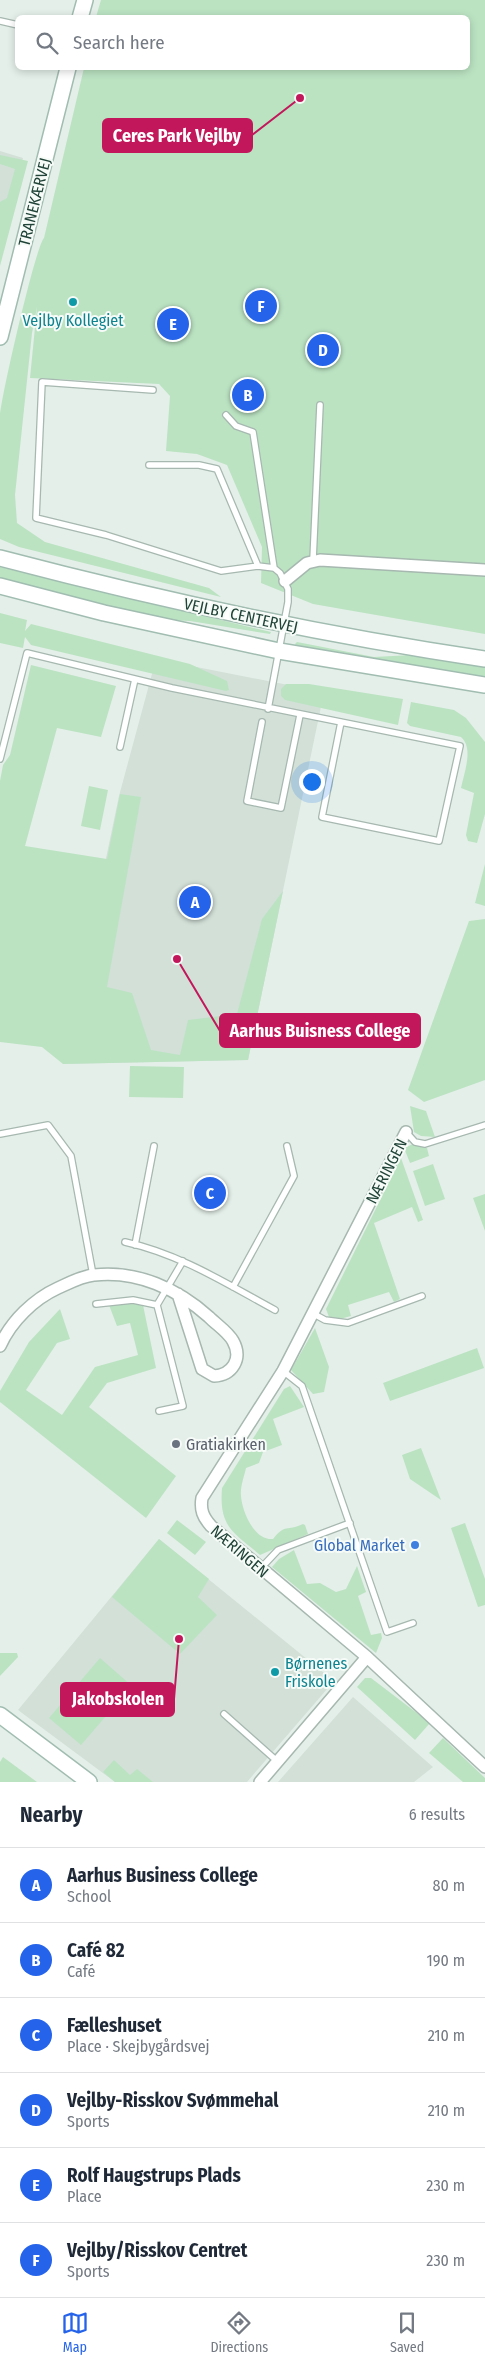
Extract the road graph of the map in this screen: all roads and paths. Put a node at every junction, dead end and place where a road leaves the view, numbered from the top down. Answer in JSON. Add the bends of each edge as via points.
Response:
{"nodes":[{"id":1,"x":84,"y":0,"type":"edge"},
{"id":2,"x":81,"y":15,"type":"edge"},
{"id":3,"x":0,"y":21,"type":"edge"},
{"id":4,"x":15,"y":24,"type":"edge"},
{"id":5,"x":67,"y":70,"type":"edge"},
{"id":6,"x":0,"y":337,"type":"edge"},
{"id":7,"x":153,"y":390,"type":"dead end"},
{"id":8,"x":320,"y":405,"type":"dead end"},
{"id":9,"x":226,"y":415,"type":"dead end"},
{"id":10,"x":149,"y":464,"type":"dead end"},
{"id":11,"x":0,"y":558,"type":"edge"},
{"id":12,"x":313,"y":560,"type":"junction"},
{"id":13,"x":258,"y":566,"type":"junction"},
{"id":14,"x":274,"y":568,"type":"junction"},
{"id":15,"x":485,"y":570,"type":"edge"},
{"id":16,"x":284,"y":581,"type":"junction"},
{"id":17,"x":0,"y":586,"type":"edge"},
{"id":18,"x":284,"y":625,"type":"junction"},
{"id":19,"x":279,"y":651,"type":"junction"},
{"id":20,"x":485,"y":659,"type":"edge"},
{"id":21,"x":135,"y":679,"type":"junction"},
{"id":22,"x":485,"y":685,"type":"edge"},
{"id":23,"x":268,"y":708,"type":"junction"},
{"id":24,"x":300,"y":715,"type":"junction"},
{"id":25,"x":262,"y":722,"type":"dead end"},
{"id":26,"x":341,"y":722,"type":"junction"},
{"id":27,"x":120,"y":747,"type":"dead end"},
{"id":28,"x":0,"y":759,"type":"edge"},
{"id":29,"x":485,"y":1125,"type":"edge"},
{"id":30,"x":406,"y":1132,"type":"joint"},
{"id":31,"x":0,"y":1134,"type":"edge"},
{"id":32,"x":154,"y":1146,"type":"dead end"},
{"id":33,"x":287,"y":1146,"type":"dead end"},
{"id":34,"x":125,"y":1242,"type":"dead end"},
{"id":35,"x":136,"y":1244,"type":"junction"},
{"id":36,"x":183,"y":1261,"type":"junction"},
{"id":37,"x":93,"y":1274,"type":"junction"},
{"id":38,"x":233,"y":1287,"type":"junction"},
{"id":39,"x":167,"y":1288,"type":"junction"},
{"id":40,"x":178,"y":1294,"type":"junction"},
{"id":41,"x":422,"y":1296,"type":"dead end"},
{"id":42,"x":96,"y":1304,"type":"dead end"},
{"id":43,"x":157,"y":1305,"type":"junction"},
{"id":44,"x":275,"y":1310,"type":"dead end"},
{"id":45,"x":314,"y":1314,"type":"junction"},
{"id":46,"x":1,"y":1339,"type":"edge"},
{"id":47,"x":283,"y":1371,"type":"junction"},
{"id":48,"x":159,"y":1411,"type":"dead end"},
{"id":49,"x":350,"y":1523,"type":"junction"},
{"id":50,"x":261,"y":1568,"type":"junction"},
{"id":51,"x":413,"y":1623,"type":"dead end"},
{"id":52,"x":367,"y":1657,"type":"junction"},
{"id":53,"x":224,"y":1714,"type":"dead end"},
{"id":54,"x":0,"y":1715,"type":"edge"},
{"id":55,"x":277,"y":1761,"type":"junction"},
{"id":56,"x":485,"y":1767,"type":"edge"},
{"id":57,"x":89,"y":1782,"type":"edge"},
{"id":58,"x":260,"y":1782,"type":"edge"}],
"edges":[{"from":1,"to":2,"type":"street"},
{"from":3,"to":4,"type":"lane"},
{"from":5,"to":6,"type":"street","name":"TRANEKÆRVEJ"},
{"from":7,"to":13,"type":"lane","via":[[42,382],[36,518],[106,535],[221,571]]},
{"from":8,"to":12,"type":"lane"},
{"from":9,"to":14,"type":"lane","via":[[236,426],[253,432]]},
{"from":10,"to":13,"type":"lane","via":[[198,465],[217,469]]},
{"from":11,"to":18,"type":"street","name":"VEJLBY CENTERVEJ","via":[[113,588]]},
{"from":12,"to":15,"type":"street"},
{"from":12,"to":16,"type":"street"},
{"from":13,"to":14,"type":"lane"},
{"from":14,"to":16,"type":"lane"},
{"from":16,"to":18,"type":"lane","via":[[288,589]]},
{"from":17,"to":19,"type":"street","name":"VEJLBY CENTERVEJ","via":[[104,613]]},
{"from":18,"to":19,"type":"lane"},
{"from":18,"to":20,"type":"street","name":"VEJLBY CENTERVEJ"},
{"from":19,"to":22,"type":"street","name":"VEJLBY CENTERVEJ"},
{"from":19,"to":23,"type":"lane"},
{"from":21,"to":23,"type":"lane"},
{"from":21,"to":27,"type":"lane"},
{"from":21,"to":28,"type":"lane","via":[[27,653]]},
{"from":23,"to":24,"type":"lane"},
{"from":24,"to":25,"type":"lane","via":[[281,808],[247,800]]},
{"from":24,"to":26,"type":"lane"},
{"from":26,"to":26,"type":"lane","via":[[460,746],[439,841],[322,817]]},
{"from":29,"to":30,"type":"lane","name":"NÆRINGEN","via":[[425,1144],[415,1142]]},
{"from":30,"to":45,"type":"street","name":"NÆRINGEN"},
{"from":31,"to":37,"type":"lane","via":[[48,1125],[71,1156]]},
{"from":32,"to":35,"type":"lane"},
{"from":33,"to":38,"type":"lane","via":[[294,1176]]},
{"from":34,"to":35,"type":"lane"},
{"from":35,"to":36,"type":"lane"},
{"from":36,"to":38,"type":"lane"},
{"from":36,"to":39,"type":"lane"},
{"from":37,"to":39,"type":"street","via":[[140,1278]]},
{"from":37,"to":46,"type":"street","via":[[35,1302]]},
{"from":38,"to":44,"type":"lane"},
{"from":39,"to":40,"type":"street"},
{"from":39,"to":43,"type":"lane"},
{"from":40,"to":40,"type":"street","via":[[198,1364],[209,1375],[226,1374],[235,1365],[237,1355],[232,1340]]},
{"from":41,"to":45,"type":"lane","via":[[348,1323],[325,1320]]},
{"from":42,"to":43,"type":"lane","via":[[133,1300]]},
{"from":43,"to":48,"type":"lane","via":[[183,1406]]},
{"from":45,"to":47,"type":"street","name":"NÆRINGEN"},
{"from":47,"to":49,"type":"lane","via":[[302,1386]]},
{"from":47,"to":50,"type":"street","name":"NÆRINGEN","via":[[200,1506],[203,1517],[211,1526]]},
{"from":49,"to":50,"type":"lane","via":[[278,1550]]},
{"from":49,"to":51,"type":"lane","via":[[387,1632]]},
{"from":50,"to":52,"type":"street","name":"NÆRINGEN"},
{"from":52,"to":55,"type":"street"},
{"from":52,"to":56,"type":"street","name":"NÆRINGEN"},
{"from":53,"to":55,"type":"lane"},
{"from":54,"to":57,"type":"street"},
{"from":55,"to":58,"type":"street"}]}
